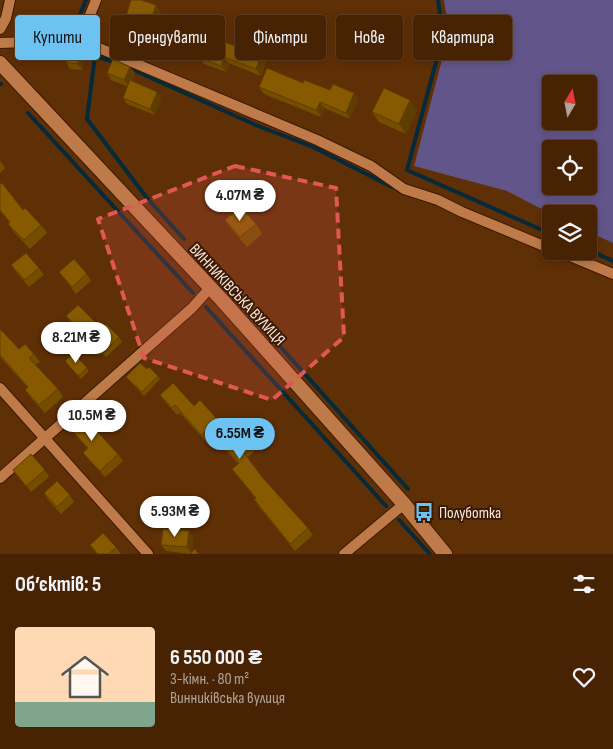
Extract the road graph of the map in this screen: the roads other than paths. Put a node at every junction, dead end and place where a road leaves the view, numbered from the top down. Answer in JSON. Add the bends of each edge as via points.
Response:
{"nodes":[{"id":1,"x":10,"y":0,"type":"edge"},
{"id":2,"x":96,"y":0,"type":"edge"},
{"id":3,"x":90,"y":15,"type":"edge"},
{"id":4,"x":0,"y":29,"type":"edge"},
{"id":5,"x":0,"y":42,"type":"edge"},
{"id":6,"x":15,"y":42,"type":"edge"},
{"id":7,"x":100,"y":48,"type":"edge"},
{"id":8,"x":0,"y":63,"type":"edge"},
{"id":9,"x":542,"y":245,"type":"edge"},
{"id":10,"x":580,"y":260,"type":"edge"},
{"id":11,"x":613,"y":274,"type":"edge"},
{"id":12,"x":210,"y":288,"type":"junction"},
{"id":13,"x":0,"y":388,"type":"edge"},
{"id":14,"x":44,"y":437,"type":"junction"},
{"id":15,"x":0,"y":478,"type":"edge"},
{"id":16,"x":404,"y":504,"type":"junction"},
{"id":17,"x":148,"y":554,"type":"edge"},
{"id":18,"x":344,"y":554,"type":"edge"},
{"id":19,"x":445,"y":554,"type":"edge"}],
"edges":[{"from":1,"to":4,"type":"street"},
{"from":2,"to":3,"type":"street"},
{"from":5,"to":6,"type":"street"},
{"from":7,"to":9,"type":"street","via":[[317,140],[371,166],[404,189],[438,200]]},
{"from":8,"to":12,"type":"main road","name":"ВИННИКІВСЬКА ВУЛИЦЯ"},
{"from":10,"to":11,"type":"street"},
{"from":12,"to":14,"type":"street","via":[[192,308]]},
{"from":12,"to":16,"type":"main road","name":"ВИННИКІВСЬКА ВУЛИЦЯ"},
{"from":13,"to":14,"type":"street"},
{"from":14,"to":15,"type":"street"},
{"from":14,"to":17,"type":"street"},
{"from":16,"to":18,"type":"street"},
{"from":16,"to":19,"type":"main road","name":"ВИННИКІВСЬКА ВУЛИЦЯ"}]}
